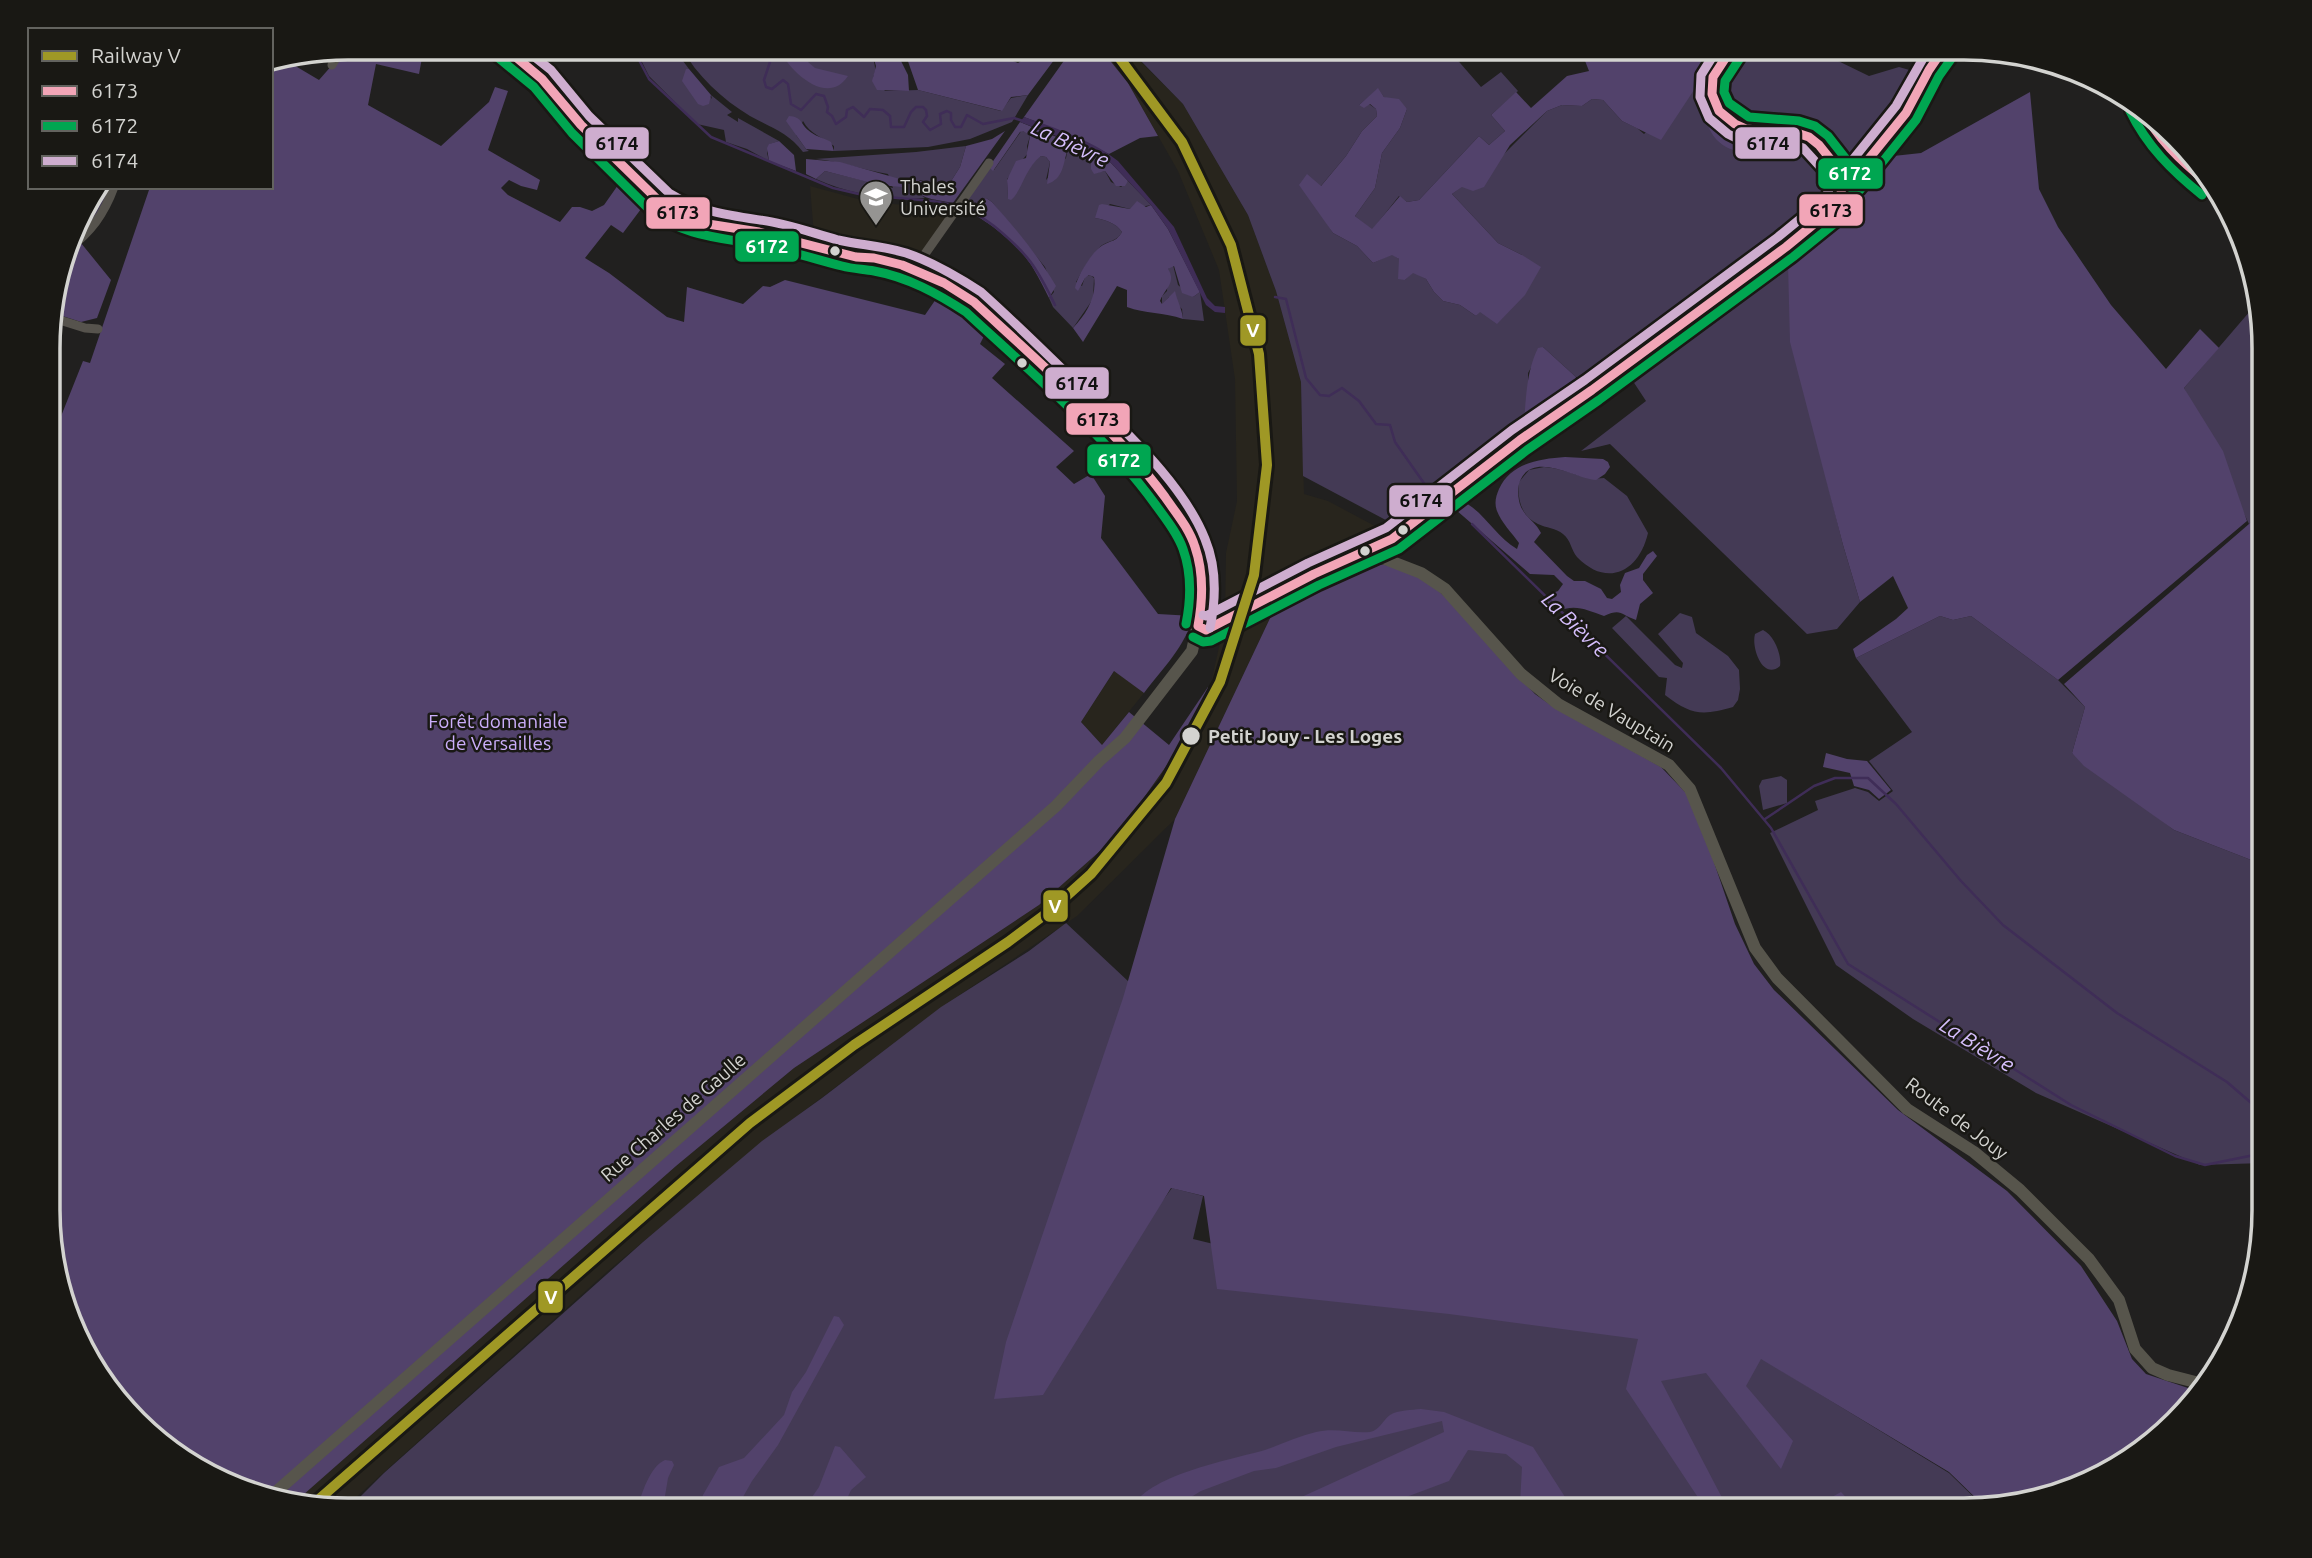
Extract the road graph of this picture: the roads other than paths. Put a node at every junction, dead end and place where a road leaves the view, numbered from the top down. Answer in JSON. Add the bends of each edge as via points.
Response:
{"nodes":[{"id":1,"x":517,"y":59,"type":"edge"},
{"id":2,"x":522,"y":59,"type":"edge"},
{"id":3,"x":1725,"y":59,"type":"edge"},
{"id":4,"x":1936,"y":59,"type":"edge"},
{"id":5,"x":335,"y":60,"type":"edge"},
{"id":6,"x":332,"y":65,"type":"dead end"},
{"id":7,"x":529,"y":68,"type":"junction"},
{"id":8,"x":2157,"y":134,"type":"edge"},
{"id":9,"x":989,"y":163,"type":"dead end"},
{"id":10,"x":2191,"y":170,"type":"edge"},
{"id":11,"x":1842,"y":187,"type":"junction"},
{"id":12,"x":113,"y":189,"type":"edge"},
{"id":13,"x":80,"y":240,"type":"edge"},
{"id":14,"x":915,"y":271,"type":"junction"},
{"id":15,"x":61,"y":320,"type":"edge"},
{"id":16,"x":98,"y":329,"type":"dead end"},
{"id":17,"x":1371,"y":548,"type":"junction"},
{"id":18,"x":1196,"y":633,"type":"junction"},
{"id":19,"x":1714,"y":845,"type":"joint"},
{"id":20,"x":2196,"y":1382,"type":"edge"},
{"id":21,"x":278,"y":1490,"type":"edge"}],
"edges":[{"from":1,"to":7,"type":"street","name":"Rue Charles de Gaulle"},
{"from":2,"to":7,"type":"street","name":"Rue Charles de Gaulle"},
{"from":3,"to":11,"type":"street","via":[[1713,77],[1712,94],[1719,111],[1746,129],[1809,138],[1829,155]]},
{"from":4,"to":11,"type":"street","via":[[1906,113]]},
{"from":5,"to":6,"type":"street"},
{"from":7,"to":14,"type":"street","name":"Rue Charles de Gaulle","via":[[661,203],[682,215]]},
{"from":8,"to":10,"type":"street"},
{"from":9,"to":14,"type":"street"},
{"from":11,"to":17,"type":"street","via":[[1831,210],[1786,247],[1520,440],[1408,528]]},
{"from":12,"to":13,"type":"street","via":[[97,222]]},
{"from":14,"to":18,"type":"street","name":"Rue Charles de Gaulle","via":[[974,302],[1151,477],[1186,526],[1199,556],[1203,596]]},
{"from":15,"to":16,"type":"street"},
{"from":17,"to":18,"type":"street"},
{"from":17,"to":19,"type":"street","name":"Voie de Vauptain","via":[[1445,589],[1521,674],[1558,704],[1669,765],[1690,789]]},
{"from":18,"to":21,"type":"street","name":"Rue Charles de Gaulle","via":[[1188,657],[1125,738],[1047,814]]},
{"from":19,"to":20,"type":"street","name":"Route de Jouy","via":[[1755,948],[1777,978],[1907,1109],[1974,1152],[2020,1190],[2089,1259],[2119,1300],[2135,1349],[2152,1368]]}]}
